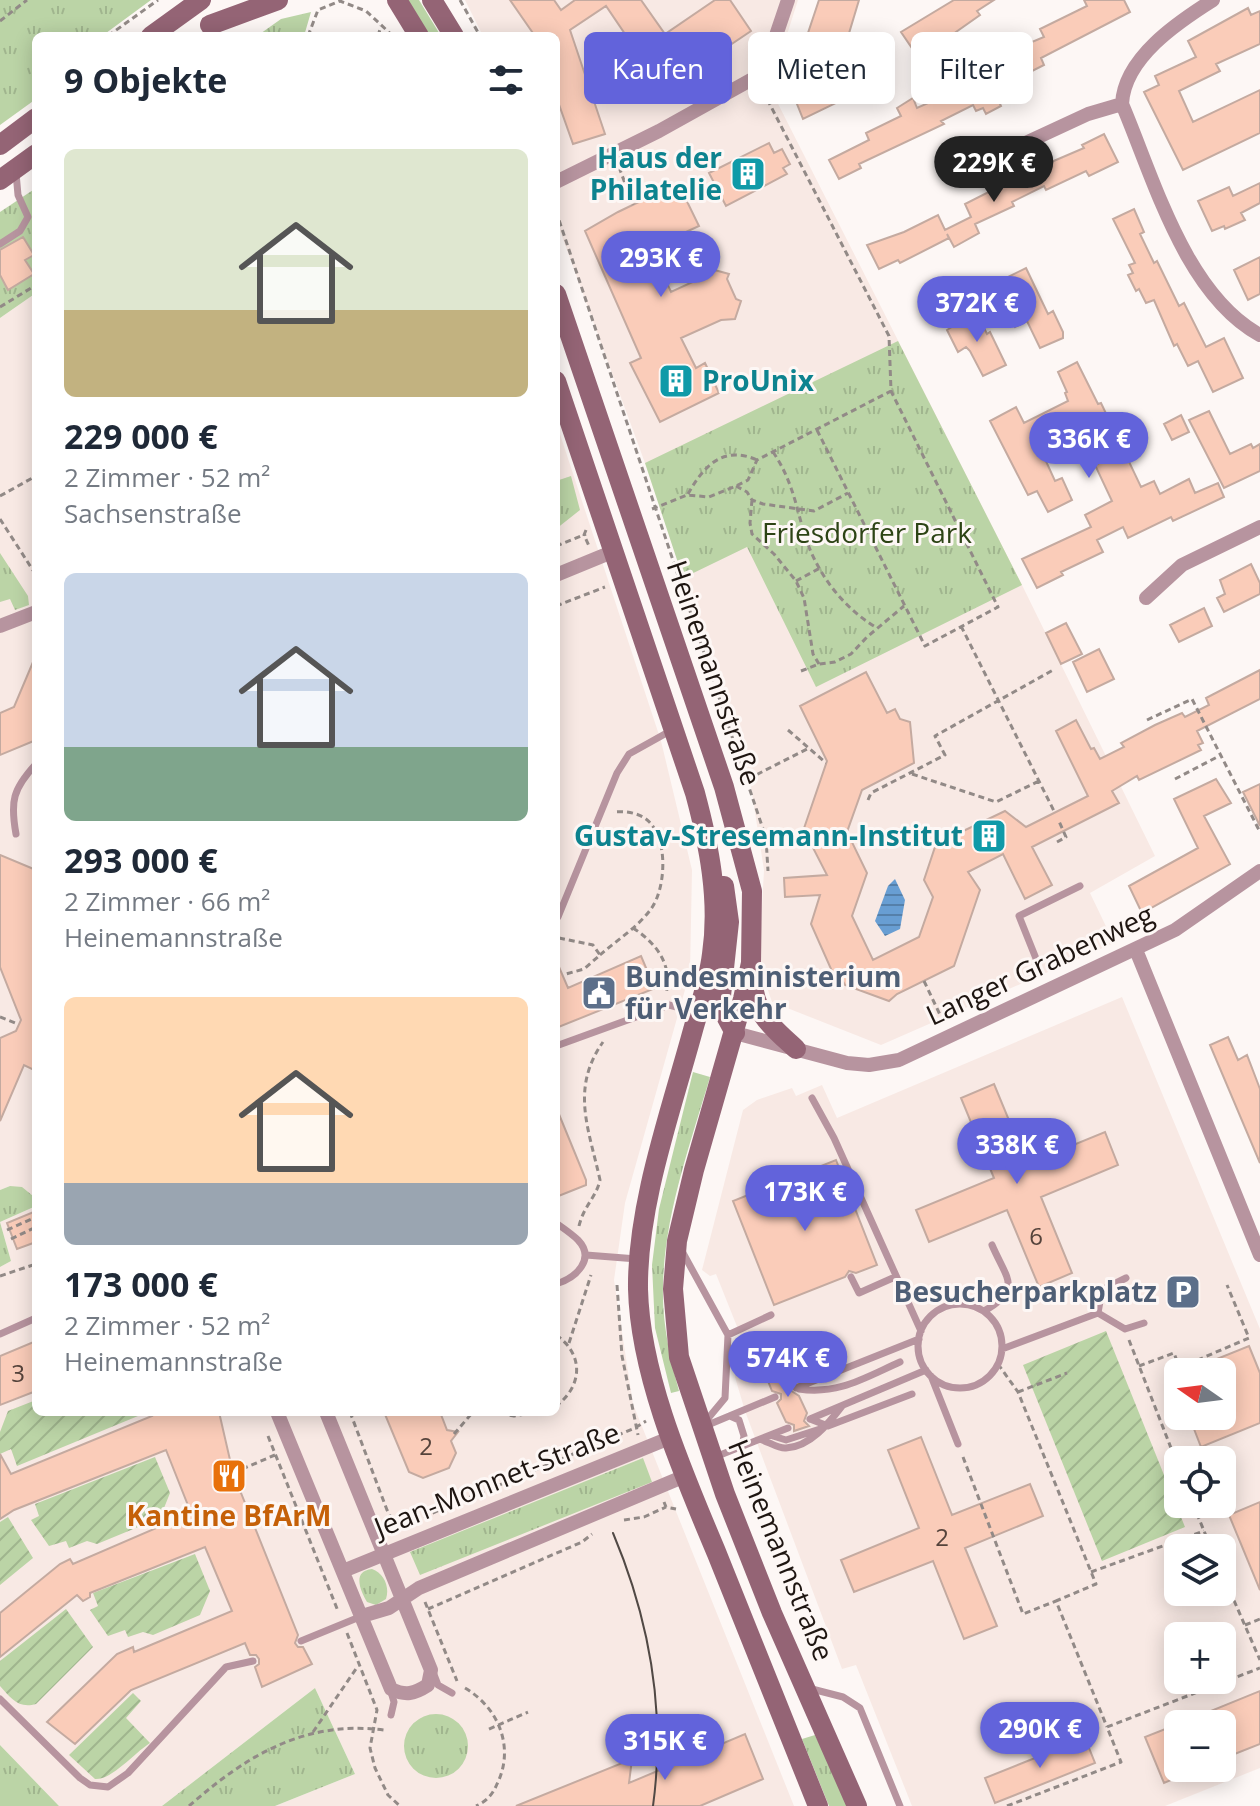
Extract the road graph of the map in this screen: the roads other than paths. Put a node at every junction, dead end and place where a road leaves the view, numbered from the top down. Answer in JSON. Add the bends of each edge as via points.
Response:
{"nodes":[{"id":1,"x":200,"y":0,"type":"edge"},
{"id":2,"x":244,"y":0,"type":"edge"},
{"id":3,"x":278,"y":0,"type":"edge"},
{"id":4,"x":788,"y":0,"type":"edge"},
{"id":5,"x":1213,"y":0,"type":"edge"},
{"id":6,"x":396,"y":2,"type":"edge"},
{"id":7,"x":437,"y":5,"type":"edge"},
{"id":8,"x":203,"y":31,"type":"edge"},
{"id":9,"x":156,"y":32,"type":"edge"},
{"id":10,"x":416,"y":32,"type":"edge"},
{"id":11,"x":452,"y":32,"type":"edge"},
{"id":12,"x":1122,"y":104,"type":"junction"},
{"id":13,"x":32,"y":121,"type":"edge"},
{"id":14,"x":0,"y":145,"type":"edge"},
{"id":15,"x":32,"y":157,"type":"edge"},
{"id":16,"x":948,"y":169,"type":"dead end"},
{"id":17,"x":8,"y":174,"type":"edge"},
{"id":18,"x":560,"y":180,"type":"edge"},
{"id":19,"x":0,"y":244,"type":"edge"},
{"id":20,"x":560,"y":306,"type":"edge"},
{"id":21,"x":1260,"y":335,"type":"edge"},
{"id":22,"x":560,"y":393,"type":"edge"},
{"id":23,"x":1260,"y":527,"type":"edge"},
{"id":24,"x":640,"y":541,"type":"junction"},
{"id":25,"x":612,"y":552,"type":"junction"},
{"id":26,"x":560,"y":573,"type":"edge"},
{"id":27,"x":1146,"y":598,"type":"dead end"},
{"id":28,"x":32,"y":614,"type":"edge"},
{"id":29,"x":0,"y":626,"type":"edge"},
{"id":30,"x":674,"y":729,"type":"junction"},
{"id":31,"x":32,"y":769,"type":"edge"},
{"id":32,"x":16,"y":834,"type":"dead end"},
{"id":33,"x":707,"y":836,"type":"junction"},
{"id":34,"x":1260,"y":871,"type":"edge"},
{"id":35,"x":1080,"y":886,"type":"dead end"},
{"id":36,"x":560,"y":912,"type":"edge"},
{"id":37,"x":1136,"y":950,"type":"junction"},
{"id":38,"x":1037,"y":961,"type":"dead end"},
{"id":39,"x":751,"y":963,"type":"junction"},
{"id":40,"x":697,"y":1018,"type":"junction"},
{"id":41,"x":735,"y":1033,"type":"junction"},
{"id":42,"x":560,"y":1045,"type":"edge"},
{"id":43,"x":796,"y":1049,"type":"junction"},
{"id":44,"x":812,"y":1098,"type":"dead end"},
{"id":45,"x":560,"y":1226,"type":"edge"},
{"id":46,"x":677,"y":1241,"type":"junction"},
{"id":47,"x":992,"y":1245,"type":"dead end"},
{"id":48,"x":1258,"y":1246,"type":"edge"},
{"id":49,"x":586,"y":1258,"type":"junction"},
{"id":50,"x":639,"y":1259,"type":"junction"},
{"id":51,"x":851,"y":1277,"type":"dead end"},
{"id":52,"x":895,"y":1277,"type":"junction"},
{"id":53,"x":1126,"y":1278,"type":"dead end"},
{"id":54,"x":560,"y":1283,"type":"edge"},
{"id":55,"x":984,"y":1311,"type":"junction"},
{"id":56,"x":1098,"y":1313,"type":"junction"},
{"id":57,"x":771,"y":1315,"type":"dead end"},
{"id":58,"x":32,"y":1320,"type":"edge"},
{"id":59,"x":1144,"y":1323,"type":"dead end"},
{"id":60,"x":0,"y":1334,"type":"edge"},
{"id":61,"x":728,"y":1335,"type":"junction"},
{"id":62,"x":920,"y":1335,"type":"junction"},
{"id":63,"x":1002,"y":1349,"type":"junction"},
{"id":64,"x":900,"y":1362,"type":"dead end"},
{"id":65,"x":928,"y":1372,"type":"junction"},
{"id":66,"x":912,"y":1394,"type":"dead end"},
{"id":67,"x":775,"y":1397,"type":"dead end"},
{"id":68,"x":842,"y":1405,"type":"junction"},
{"id":69,"x":279,"y":1416,"type":"edge"},
{"id":70,"x":328,"y":1416,"type":"edge"},
{"id":71,"x":730,"y":1416,"type":"junction"},
{"id":72,"x":828,"y":1426,"type":"junction"},
{"id":73,"x":702,"y":1427,"type":"junction"},
{"id":74,"x":788,"y":1428,"type":"dead end"},
{"id":75,"x":773,"y":1436,"type":"junction"},
{"id":76,"x":672,"y":1437,"type":"junction"},
{"id":77,"x":762,"y":1440,"type":"junction"},
{"id":78,"x":958,"y":1444,"type":"road end"},
{"id":79,"x":742,"y":1447,"type":"junction"},
{"id":80,"x":713,"y":1458,"type":"junction"},
{"id":81,"x":685,"y":1476,"type":"junction"},
{"id":82,"x":386,"y":1554,"type":"junction"},
{"id":83,"x":343,"y":1571,"type":"junction"},
{"id":84,"x":404,"y":1598,"type":"junction"},
{"id":85,"x":362,"y":1616,"type":"junction"},
{"id":86,"x":301,"y":1641,"type":"dead end"},
{"id":87,"x":253,"y":1661,"type":"dead end"},
{"id":88,"x":431,"y":1670,"type":"junction"},
{"id":89,"x":806,"y":1688,"type":"junction"},
{"id":90,"x":391,"y":1689,"type":"junction"},
{"id":91,"x":452,"y":1693,"type":"dead end"},
{"id":92,"x":0,"y":1699,"type":"edge"},
{"id":93,"x":391,"y":1715,"type":"dead end"},
{"id":94,"x":821,"y":1724,"type":"junction"},
{"id":95,"x":791,"y":1737,"type":"junction"},
{"id":96,"x":818,"y":1806,"type":"edge"},
{"id":97,"x":857,"y":1806,"type":"edge"},
{"id":98,"x":900,"y":1806,"type":"edge"}],
"edges":[{"from":1,"to":9,"type":"main road"},
{"from":2,"to":8,"type":"main road"},
{"from":3,"to":8,"type":"main road"},
{"from":4,"to":18,"type":"street","via":[[765,68],[756,77]]},
{"from":5,"to":12,"type":"street","via":[[1181,20],[1145,55],[1128,78]]},
{"from":6,"to":10,"type":"main road"},
{"from":7,"to":11,"type":"main road"},
{"from":12,"to":16,"type":"street","via":[[1088,114],[978,165]]},
{"from":12,"to":21,"type":"street","via":[[1200,276],[1215,298]]},
{"from":13,"to":14,"type":"main road"},
{"from":15,"to":17,"type":"main road"},
{"from":17,"to":19,"type":"lane","via":[[28,217],[20,231]]},
{"from":20,"to":24,"type":"main road","name":"Heinemannstraße"},
{"from":22,"to":25,"type":"main road","name":"Heinemannstraße"},
{"from":23,"to":27,"type":"street","via":[[1182,565]]},
{"from":24,"to":25,"type":"main road"},
{"from":24,"to":39,"type":"main road","name":"Heinemannstraße","via":[[738,833],[752,891]]},
{"from":25,"to":26,"type":"street"},
{"from":25,"to":30,"type":"main road","name":"Heinemannstraße"},
{"from":28,"to":29,"type":"street"},
{"from":30,"to":33,"type":"main road","name":"Heinemannstraße"},
{"from":30,"to":36,"type":"lane","via":[[629,754],[617,773]]},
{"from":31,"to":32,"type":"lane","via":[[13,799]]},
{"from":33,"to":40,"type":"main road","name":"Heinemannstraße","via":[[715,922]]},
{"from":33,"to":41,"type":"main road","via":[[727,894],[728,945],[720,1005]]},
{"from":34,"to":37,"type":"street","name":"Langer Grabenweg","via":[[1175,930]]},
{"from":35,"to":38,"type":"lane","via":[[1019,916]]},
{"from":37,"to":43,"type":"street","name":"Langer Grabenweg","via":[[899,1060],[847,1063]]},
{"from":37,"to":48,"type":"street"},
{"from":39,"to":41,"type":"main road","name":"Heinemannstraße"},
{"from":39,"to":43,"type":"main road","via":[[753,997],[760,1013]]},
{"from":40,"to":41,"type":"main road"},
{"from":40,"to":42,"type":"lane","via":[[669,1005]]},
{"from":40,"to":50,"type":"main road","name":"Heinemannstraße","via":[[651,1192]]},
{"from":41,"to":43,"type":"street","name":"Langer Grabenweg"},
{"from":41,"to":46,"type":"main road","name":"Heinemannstraße"},
{"from":44,"to":52,"type":"lane"},
{"from":45,"to":49,"type":"lane","via":[[579,1241]]},
{"from":46,"to":61,"type":"lane"},
{"from":46,"to":73,"type":"main road","name":"Heinemannstraße","via":[[673,1289],[679,1357]]},
{"from":47,"to":55,"type":"lane","via":[[1009,1285],[1004,1300]]},
{"from":49,"to":50,"type":"lane"},
{"from":49,"to":54,"type":"lane"},
{"from":50,"to":76,"type":"main road","name":"Heinemannstraße","via":[[642,1335]]},
{"from":51,"to":52,"type":"lane","via":[[859,1293]]},
{"from":52,"to":62,"type":"lane"},
{"from":53,"to":56,"type":"lane","via":[[1102,1290]]},
{"from":55,"to":62,"type":"lane","via":[[961,1303],[944,1307],[928,1319]]},
{"from":55,"to":63,"type":"lane","via":[[1000,1331]]},
{"from":56,"to":59,"type":"lane","via":[[1125,1329]]},
{"from":56,"to":63,"type":"lane"},
{"from":57,"to":61,"type":"lane"},
{"from":58,"to":60,"type":"lane"},
{"from":61,"to":73,"type":"lane","via":[[725,1398]]},
{"from":62,"to":64,"type":"lane","via":[[796,1388],[839,1389]]},
{"from":62,"to":65,"type":"lane","via":[[919,1354]]},
{"from":63,"to":65,"type":"lane","via":[[984,1381],[964,1388],[947,1386]]},
{"from":65,"to":68,"type":"lane"},
{"from":65,"to":78,"type":"lane"},
{"from":66,"to":72,"type":"lane"},
{"from":67,"to":71,"type":"lane"},
{"from":68,"to":72,"type":"lane"},
{"from":68,"to":72,"type":"lane","via":[[810,1419]]},
{"from":69,"to":83,"type":"street"},
{"from":70,"to":82,"type":"street"},
{"from":71,"to":73,"type":"lane"},
{"from":71,"to":79,"type":"lane","via":[[739,1420]]},
{"from":72,"to":75,"type":"lane","via":[[786,1440]]},
{"from":72,"to":77,"type":"lane","via":[[786,1448]]},
{"from":73,"to":76,"type":"main road"},
{"from":73,"to":80,"type":"main road","name":"Heinemannstraße"},
{"from":74,"to":75,"type":"lane"},
{"from":75,"to":77,"type":"lane"},
{"from":76,"to":81,"type":"main road","name":"Heinemannstraße"},
{"from":76,"to":82,"type":"street","name":"Jean-Monnet-Straße"},
{"from":77,"to":79,"type":"lane"},
{"from":79,"to":80,"type":"lane"},
{"from":80,"to":81,"type":"main road"},
{"from":80,"to":89,"type":"main road","name":"Heinemannstraße"},
{"from":81,"to":84,"type":"street"},
{"from":81,"to":95,"type":"main road","name":"Heinemannstraße"},
{"from":82,"to":83,"type":"street","name":"Jean-Monnet-Straße"},
{"from":82,"to":84,"type":"street"},
{"from":83,"to":85,"type":"street"},
{"from":84,"to":85,"type":"street"},
{"from":84,"to":88,"type":"street"},
{"from":85,"to":86,"type":"lane"},
{"from":85,"to":90,"type":"street"},
{"from":87,"to":92,"type":"lane","via":[[226,1667],[128,1773],[108,1787],[80,1778]]},
{"from":88,"to":90,"type":"street","via":[[428,1685],[416,1693]]},
{"from":88,"to":91,"type":"lane","via":[[438,1685]]},
{"from":89,"to":94,"type":"main road","name":"Heinemannstraße"},
{"from":89,"to":98,"type":"lane","via":[[843,1697],[860,1708]]},
{"from":90,"to":93,"type":"lane"},
{"from":94,"to":95,"type":"main road","via":[[804,1719],[794,1725]]},
{"from":94,"to":97,"type":"main road","name":"Heinemannstraße"},
{"from":95,"to":96,"type":"main road","name":"Heinemannstraße"}]}
